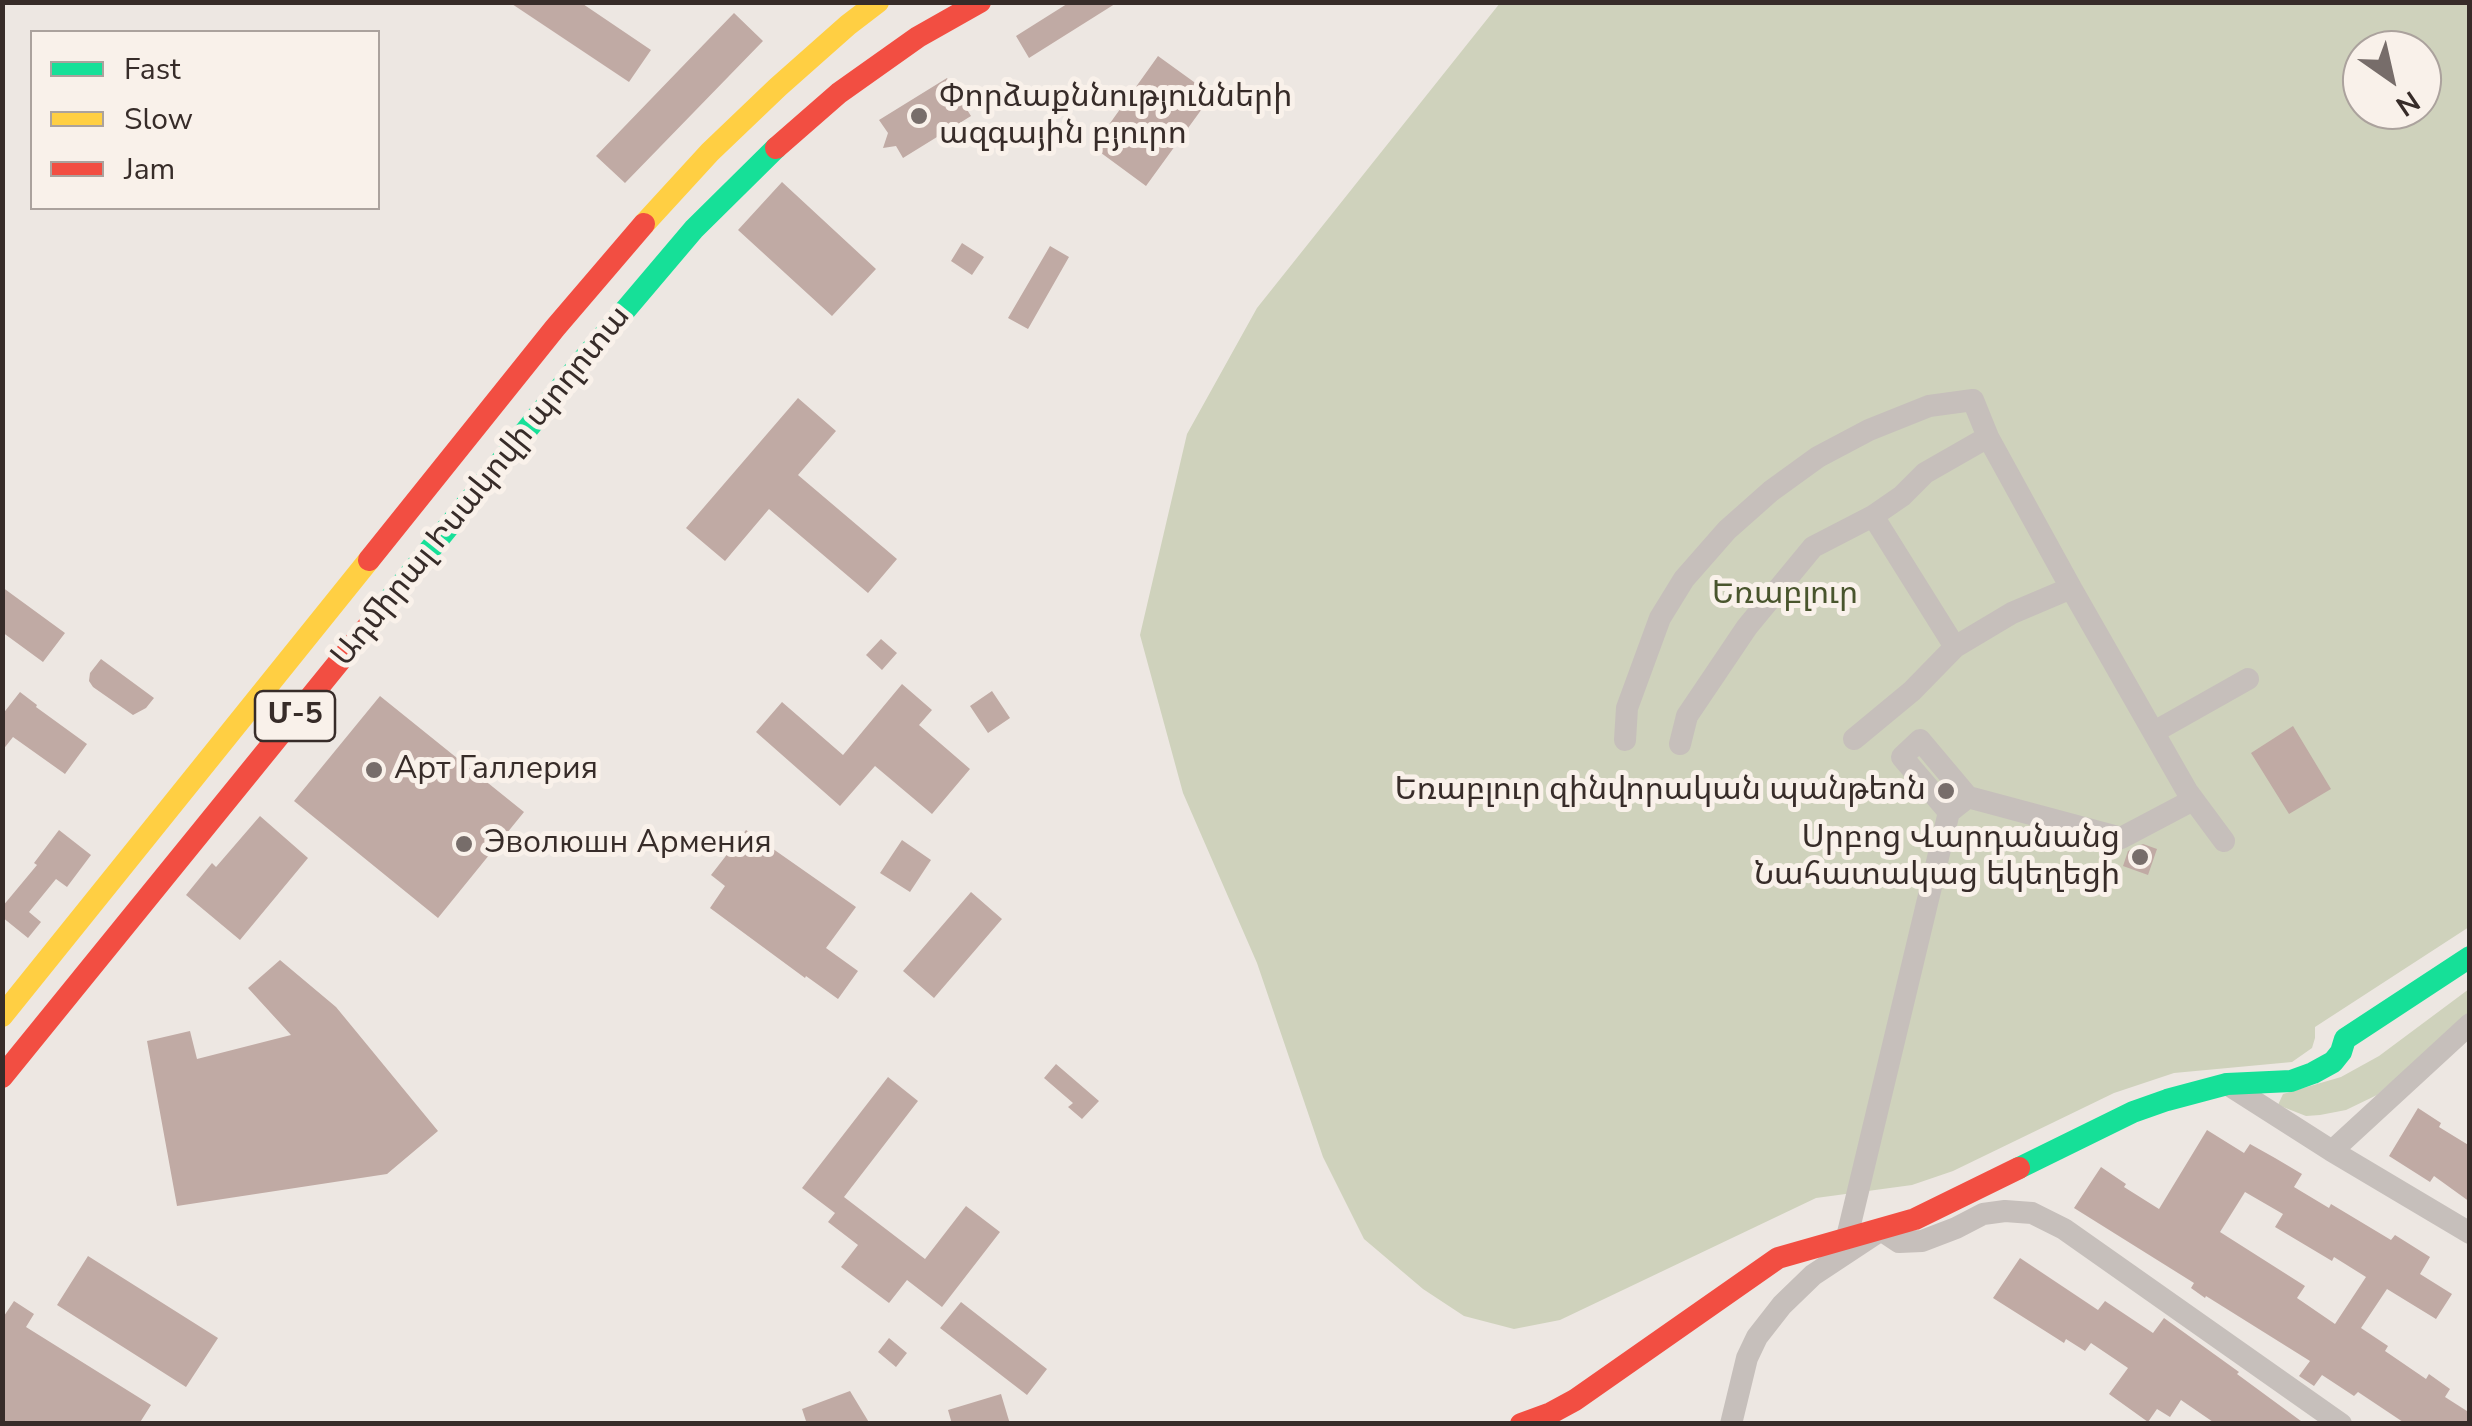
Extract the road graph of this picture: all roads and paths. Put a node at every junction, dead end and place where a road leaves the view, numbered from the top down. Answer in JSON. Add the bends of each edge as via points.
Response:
{"nodes":[{"id":1,"x":878,"y":2,"type":"edge"},
{"id":2,"x":980,"y":2,"type":"edge"},
{"id":3,"x":836,"y":66,"type":"junction"},
{"id":4,"x":1988,"y":437,"type":"junction"},
{"id":5,"x":1872,"y":516,"type":"junction"},
{"id":6,"x":2071,"y":588,"type":"junction"},
{"id":7,"x":1955,"y":647,"type":"junction"},
{"id":8,"x":2248,"y":679,"type":"dead end"},
{"id":9,"x":1883,"y":716,"type":"junction"},
{"id":10,"x":2154,"y":732,"type":"junction"},
{"id":11,"x":1854,"y":739,"type":"dead end"},
{"id":12,"x":1625,"y":740,"type":"dead end"},
{"id":13,"x":1680,"y":744,"type":"dead end"},
{"id":14,"x":1911,"y":748,"type":"junction"},
{"id":15,"x":1968,"y":797,"type":"junction"},
{"id":16,"x":2193,"y":800,"type":"junction"},
{"id":17,"x":1949,"y":812,"type":"junction"},
{"id":18,"x":2224,"y":840,"type":"dead end"},
{"id":19,"x":2470,"y":957,"type":"edge"},
{"id":20,"x":2,"y":1016,"type":"edge"},
{"id":21,"x":2470,"y":1024,"type":"edge"},
{"id":22,"x":2,"y":1077,"type":"edge"},
{"id":23,"x":2228,"y":1084,"type":"junction"},
{"id":24,"x":2332,"y":1151,"type":"junction"},
{"id":25,"x":1882,"y":1230,"type":"junction"},
{"id":26,"x":2470,"y":1233,"type":"edge"},
{"id":27,"x":1847,"y":1237,"type":"junction"},
{"id":28,"x":1521,"y":1424,"type":"edge"},
{"id":29,"x":1731,"y":1424,"type":"edge"},
{"id":30,"x":2342,"y":1424,"type":"edge"}],
"edges":[{"from":1,"to":3,"type":"main road","name":"Ադմիրալ Իսակովի պողոտա","number":"Մ-5"},
{"from":2,"to":3,"type":"main road","name":"Ադմիրալ Իսակովի պողոտա","number":"Մ-5","via":[[918,37]]},
{"from":3,"to":20,"type":"main road","name":"Ադմիրալ Իսակովի պողոտա","number":"Մ-5","via":[[710,152],[660,206]]},
{"from":3,"to":22,"type":"main road","name":"Ադմիրալ Իսակովի պողոտա","number":"Մ-5","via":[[588,354]]},
{"from":4,"to":5,"type":"street","via":[[1925,473]]},
{"from":4,"to":6,"type":"street"},
{"from":4,"to":12,"type":"street","via":[[1973,400],[1930,406],[1818,457],[1771,491],[1726,530],[1660,618],[1628,708]]},
{"from":5,"to":7,"type":"street"},
{"from":5,"to":13,"type":"street","via":[[1813,548],[1746,627],[1687,716]]},
{"from":6,"to":7,"type":"street","via":[[2012,612]]},
{"from":6,"to":10,"type":"street"},
{"from":7,"to":9,"type":"street"},
{"from":8,"to":10,"type":"street"},
{"from":9,"to":11,"type":"street"},
{"from":9,"to":14,"type":"street"},
{"from":10,"to":16,"type":"street"},
{"from":14,"to":15,"type":"street","via":[[1920,740]]},
{"from":14,"to":17,"type":"street","via":[[1902,756]]},
{"from":15,"to":16,"type":"street","via":[[2121,838]]},
{"from":15,"to":17,"type":"street"},
{"from":16,"to":18,"type":"street"},
{"from":17,"to":27,"type":"street"},
{"from":19,"to":23,"type":"main road","via":[[2345,1039],[2333,1062],[2313,1073],[2291,1082]]},
{"from":21,"to":24,"type":"street"},
{"from":23,"to":24,"type":"street"},
{"from":23,"to":25,"type":"main road","via":[[2134,1112]]},
{"from":24,"to":26,"type":"street"},
{"from":25,"to":27,"type":"main road"},
{"from":25,"to":29,"type":"street","via":[[1814,1275],[1769,1320],[1746,1358]]},
{"from":25,"to":30,"type":"street","via":[[1899,1242],[1922,1242],[1982,1214],[2032,1213]]},
{"from":27,"to":28,"type":"main road","via":[[1778,1258],[1575,1400]]}]}
